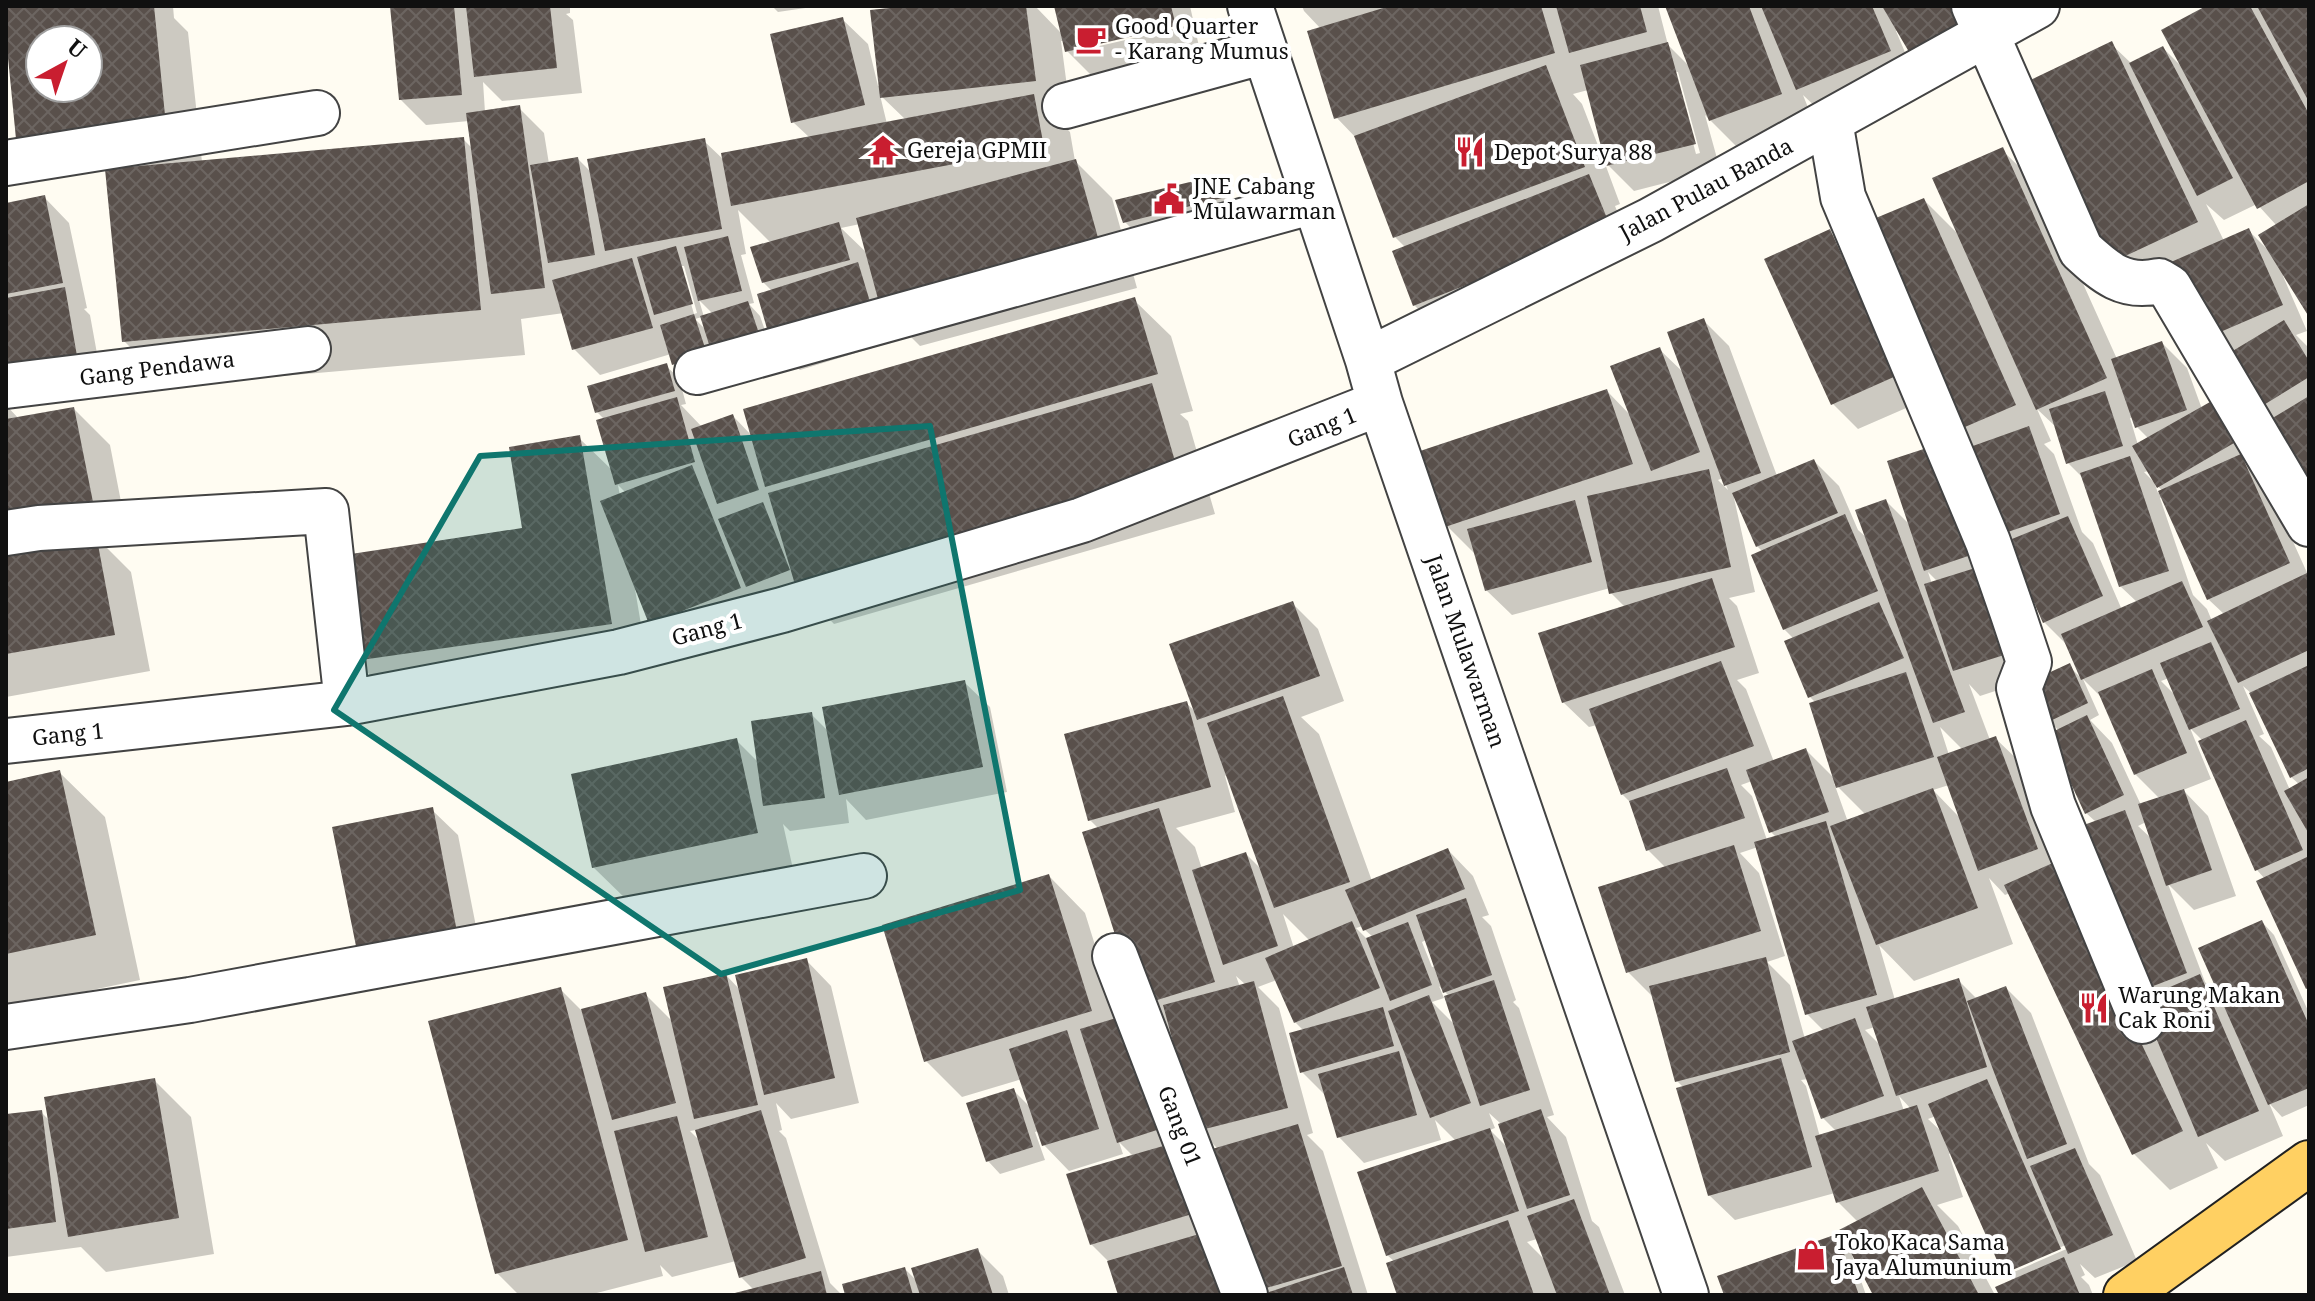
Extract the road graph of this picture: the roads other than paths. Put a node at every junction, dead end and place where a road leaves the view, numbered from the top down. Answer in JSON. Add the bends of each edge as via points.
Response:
{"nodes":[{"id":1,"x":1250,"y":6,"type":"edge"},
{"id":2,"x":2037,"y":6,"type":"edge"},
{"id":3,"x":1981,"y":20,"type":"edge"},
{"id":4,"x":1265,"y":51,"type":"junction"},
{"id":5,"x":1065,"y":106,"type":"dead end"},
{"id":6,"x":317,"y":113,"type":"dead end"},
{"id":7,"x":1830,"y":121,"type":"junction"},
{"id":8,"x":6,"y":163,"type":"edge"},
{"id":9,"x":1314,"y":201,"type":"junction"},
{"id":10,"x":308,"y":349,"type":"dead end"},
{"id":11,"x":1368,"y":360,"type":"junction"},
{"id":12,"x":697,"y":372,"type":"dead end"},
{"id":13,"x":6,"y":386,"type":"edge"},
{"id":14,"x":1380,"y":403,"type":"junction"},
{"id":15,"x":2309,"y":524,"type":"edge"},
{"id":16,"x":6,"y":533,"type":"edge"},
{"id":17,"x":347,"y":703,"type":"junction"},
{"id":18,"x":6,"y":741,"type":"edge"},
{"id":19,"x":864,"y":876,"type":"dead end"},
{"id":20,"x":1115,"y":956,"type":"dead end"},
{"id":21,"x":2142,"y":1021,"type":"dead end"},
{"id":22,"x":6,"y":1027,"type":"edge"},
{"id":23,"x":2309,"y":1163,"type":"edge"},
{"id":24,"x":1245,"y":1295,"type":"edge"},
{"id":25,"x":1686,"y":1295,"type":"edge"},
{"id":26,"x":2126,"y":1295,"type":"edge"}],
"edges":[{"from":1,"to":4,"type":"street","name":"Jalan Mulawarman"},
{"from":2,"to":3,"type":"street","name":"Jalan Pulau Banda"},
{"from":3,"to":7,"type":"street","name":"Jalan Pulau Banda"},
{"from":3,"to":15,"type":"street","via":[[2081,250],[2104,272],[2135,284],[2159,281],[2169,287]]},
{"from":4,"to":5,"type":"street"},
{"from":4,"to":9,"type":"street","name":"Jalan Mulawarman"},
{"from":6,"to":8,"type":"street"},
{"from":7,"to":11,"type":"street","name":"Jalan Pulau Banda","via":[[1651,220]]},
{"from":7,"to":21,"type":"street","via":[[1843,197],[1988,542],[2029,662],[2019,688],[2053,806]]},
{"from":9,"to":11,"type":"street","name":"Jalan Mulawarman"},
{"from":9,"to":12,"type":"street"},
{"from":10,"to":13,"type":"street","name":"Gang Pendawa"},
{"from":11,"to":14,"type":"street","name":"Jalan Mulawarman"},
{"from":14,"to":17,"type":"street","name":"Gang 1","via":[[1082,520],[782,610],[619,652]]},
{"from":14,"to":25,"type":"street","name":"Jalan Mulawarman"},
{"from":16,"to":17,"type":"street","via":[[326,511]]},
{"from":17,"to":18,"type":"street","name":"Gang 1"},
{"from":19,"to":22,"type":"street","via":[[190,1000]]},
{"from":20,"to":24,"type":"street","name":"Gang 01"},
{"from":23,"to":26,"type":"main road"}]}
